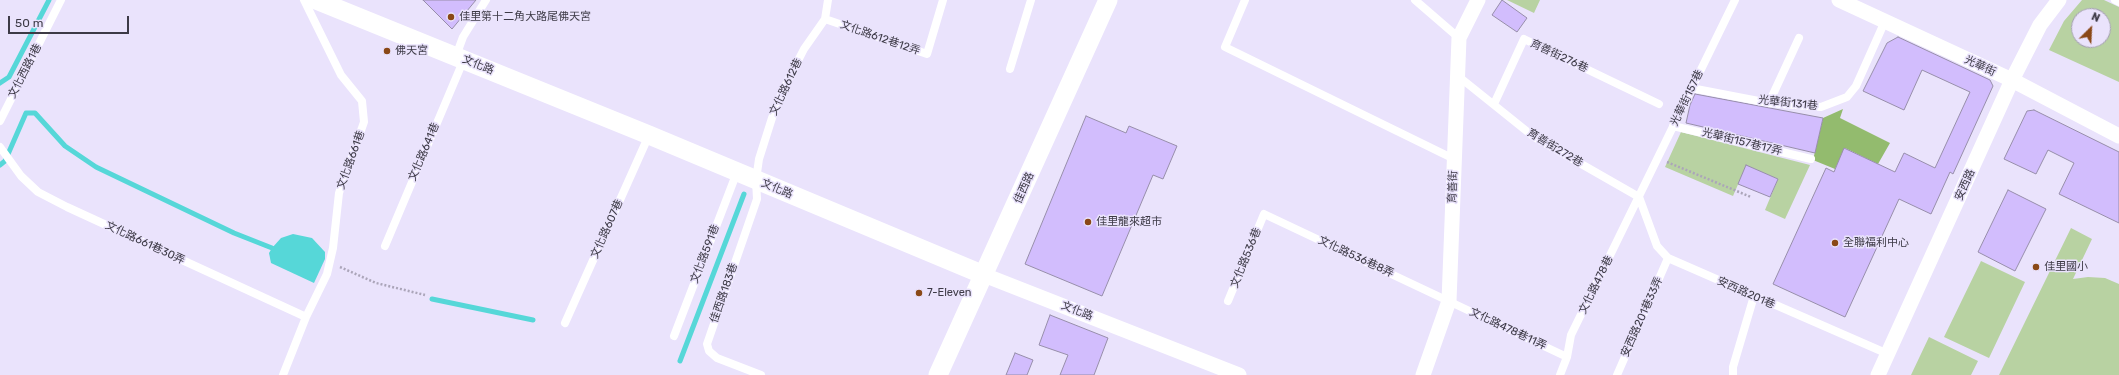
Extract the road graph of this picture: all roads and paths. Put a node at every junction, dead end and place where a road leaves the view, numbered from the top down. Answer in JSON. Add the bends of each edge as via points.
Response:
{"nodes":[{"id":1,"x":61,"y":0,"type":"edge"},
{"id":2,"x":304,"y":0,"type":"edge"},
{"id":3,"x":316,"y":0,"type":"edge"},
{"id":4,"x":486,"y":0,"type":"edge"},
{"id":5,"x":828,"y":0,"type":"edge"},
{"id":6,"x":943,"y":0,"type":"edge"},
{"id":7,"x":1031,"y":0,"type":"edge"},
{"id":8,"x":1108,"y":0,"type":"edge"},
{"id":9,"x":1245,"y":0,"type":"edge"},
{"id":10,"x":1415,"y":0,"type":"edge"},
{"id":11,"x":1478,"y":0,"type":"edge"},
{"id":12,"x":1735,"y":0,"type":"edge"},
{"id":13,"x":2060,"y":0,"type":"edge"},
{"id":14,"x":2115,"y":0,"type":"edge"},
{"id":15,"x":1843,"y":1,"type":"edge"},
{"id":16,"x":2119,"y":2,"type":"edge"},
{"id":17,"x":825,"y":20,"type":"junction"},
{"id":18,"x":1885,"y":21,"type":"junction"},
{"id":19,"x":1459,"y":38,"type":"junction"},
{"id":20,"x":1799,"y":38,"type":"dead end"},
{"id":21,"x":460,"y":58,"type":"junction"},
{"id":22,"x":1010,"y":69,"type":"dead end"},
{"id":23,"x":1458,"y":76,"type":"junction"},
{"id":24,"x":2012,"y":80,"type":"junction"},
{"id":25,"x":1691,"y":88,"type":"junction"},
{"id":26,"x":1770,"y":102,"type":"junction"},
{"id":27,"x":1494,"y":104,"type":"junction"},
{"id":28,"x":1660,"y":104,"type":"dead end"},
{"id":29,"x":0,"y":120,"type":"edge"},
{"id":30,"x":1673,"y":126,"type":"junction"},
{"id":31,"x":649,"y":135,"type":"junction"},
{"id":32,"x":2119,"y":136,"type":"edge"},
{"id":33,"x":1,"y":148,"type":"edge"},
{"id":34,"x":1657,"y":158,"type":"junction"},
{"id":35,"x":1454,"y":159,"type":"junction"},
{"id":36,"x":1811,"y":159,"type":"dead end"},
{"id":37,"x":737,"y":172,"type":"junction"},
{"id":38,"x":756,"y":180,"type":"junction"},
{"id":39,"x":1638,"y":197,"type":"junction"},
{"id":40,"x":1752,"y":197,"type":"dead end"},
{"id":41,"x":1264,"y":214,"type":"joint"},
{"id":42,"x":385,"y":246,"type":"dead end"},
{"id":43,"x":1668,"y":258,"type":"junction"},
{"id":44,"x":330,"y":263,"type":"junction"},
{"id":45,"x":984,"y":275,"type":"junction"},
{"id":46,"x":425,"y":295,"type":"dead end"},
{"id":47,"x":1754,"y":296,"type":"junction"},
{"id":48,"x":1228,"y":301,"type":"dead end"},
{"id":49,"x":1449,"y":301,"type":"junction"},
{"id":50,"x":306,"y":318,"type":"junction"},
{"id":51,"x":565,"y":323,"type":"dead end"},
{"id":52,"x":674,"y":336,"type":"dead end"},
{"id":53,"x":1888,"y":354,"type":"junction"},
{"id":54,"x":1567,"y":358,"type":"junction"},
{"id":55,"x":283,"y":375,"type":"edge"},
{"id":56,"x":761,"y":375,"type":"edge"},
{"id":57,"x":938,"y":375,"type":"edge"},
{"id":58,"x":1239,"y":375,"type":"edge"},
{"id":59,"x":1423,"y":375,"type":"edge"},
{"id":60,"x":1560,"y":375,"type":"edge"},
{"id":61,"x":1616,"y":375,"type":"edge"},
{"id":62,"x":1733,"y":375,"type":"edge"},
{"id":63,"x":1878,"y":375,"type":"edge"}],
"edges":[{"from":1,"to":29,"type":"lane","name":"文化西路1巷"},
{"from":2,"to":44,"type":"lane","name":"文化路661巷","via":[[342,75],[362,101],[364,122],[339,193]]},
{"from":3,"to":21,"type":"street","name":"文化路"},
{"from":4,"to":21,"type":"lane","name":"文化路641巷","via":[[463,37]]},
{"from":5,"to":17,"type":"lane","name":"文化路612巷"},
{"from":6,"to":17,"type":"lane","name":"文化路612巷12弄","via":[[927,54]]},
{"from":7,"to":22,"type":"lane"},
{"from":8,"to":45,"type":"street","name":"佳西路"},
{"from":9,"to":35,"type":"lane","via":[[1224,47]]},
{"from":10,"to":19,"type":"lane"},
{"from":11,"to":19,"type":"street","name":"育善街"},
{"from":12,"to":25,"type":"lane","name":"光華街157巷"},
{"from":13,"to":24,"type":"street","name":"安西路","via":[[2040,25]]},
{"from":14,"to":16,"type":"lane"},
{"from":15,"to":18,"type":"street","name":"光華街"},
{"from":17,"to":38,"type":"lane","name":"文化路612巷","via":[[804,50],[784,88],[759,159]]},
{"from":18,"to":24,"type":"street","name":"光華街"},
{"from":18,"to":26,"type":"lane","name":"光華街131巷","via":[[1856,86],[1847,97],[1821,107]]},
{"from":19,"to":23,"type":"street","name":"育善街"},
{"from":20,"to":26,"type":"lane"},
{"from":21,"to":31,"type":"street","name":"文化路"},
{"from":21,"to":42,"type":"lane","name":"文化路641巷"},
{"from":23,"to":27,"type":"lane","name":"育善街272巷"},
{"from":23,"to":35,"type":"street","name":"育善街"},
{"from":24,"to":32,"type":"street","name":"光華街"},
{"from":24,"to":53,"type":"street","name":"安西路"},
{"from":25,"to":26,"type":"lane","name":"光華街131巷"},
{"from":25,"to":30,"type":"lane","name":"光華街157巷"},
{"from":27,"to":28,"type":"lane","name":"育善街276巷","via":[[1524,39]]},
{"from":27,"to":39,"type":"lane","name":"育善街272巷","via":[[1534,137]]},
{"from":30,"to":34,"type":"lane","name":"光華街157巷"},
{"from":30,"to":36,"type":"lane","name":"光華街157巷17弄"},
{"from":31,"to":37,"type":"street","name":"文化路"},
{"from":31,"to":51,"type":"lane","name":"文化路607巷"},
{"from":33,"to":50,"type":"lane","name":"文化路661巷30弄","via":[[21,176],[38,192]]},
{"from":34,"to":39,"type":"lane","name":"光華街157巷"},
{"from":34,"to":40,"type":"path"},
{"from":35,"to":49,"type":"street","name":"育善街"},
{"from":37,"to":38,"type":"street","name":"文化路"},
{"from":37,"to":52,"type":"lane","name":"文化路591巷"},
{"from":38,"to":45,"type":"street","name":"文化路"},
{"from":38,"to":56,"type":"lane","name":"佳西路183巷","via":[[757,199],[707,344],[709,351],[717,358]]},
{"from":39,"to":43,"type":"lane","name":"安西路201巷","via":[[1657,246]]},
{"from":39,"to":54,"type":"lane","name":"文化路478巷","via":[[1571,335]]},
{"from":41,"to":48,"type":"lane","name":"文化路536巷"},
{"from":41,"to":49,"type":"lane","name":"文化路536巷8弄"},
{"from":43,"to":47,"type":"lane","name":"安西路201巷"},
{"from":43,"to":61,"type":"lane","name":"安西路201巷33弄"},
{"from":44,"to":46,"type":"path","via":[[376,283]]},
{"from":44,"to":50,"type":"lane","name":"文化路661巷","via":[[328,274]]},
{"from":45,"to":57,"type":"street","name":"佳西路"},
{"from":45,"to":58,"type":"street","name":"文化路"},
{"from":47,"to":53,"type":"lane","name":"安西路201巷"},
{"from":47,"to":62,"type":"lane","via":[[1733,367]]},
{"from":49,"to":54,"type":"lane","name":"文化路478巷11弄"},
{"from":49,"to":59,"type":"street","name":"育善街"},
{"from":50,"to":55,"type":"lane","name":"文化路661巷"},
{"from":53,"to":63,"type":"street","name":"安西路"},
{"from":54,"to":60,"type":"lane","name":"文化路478巷"}]}
